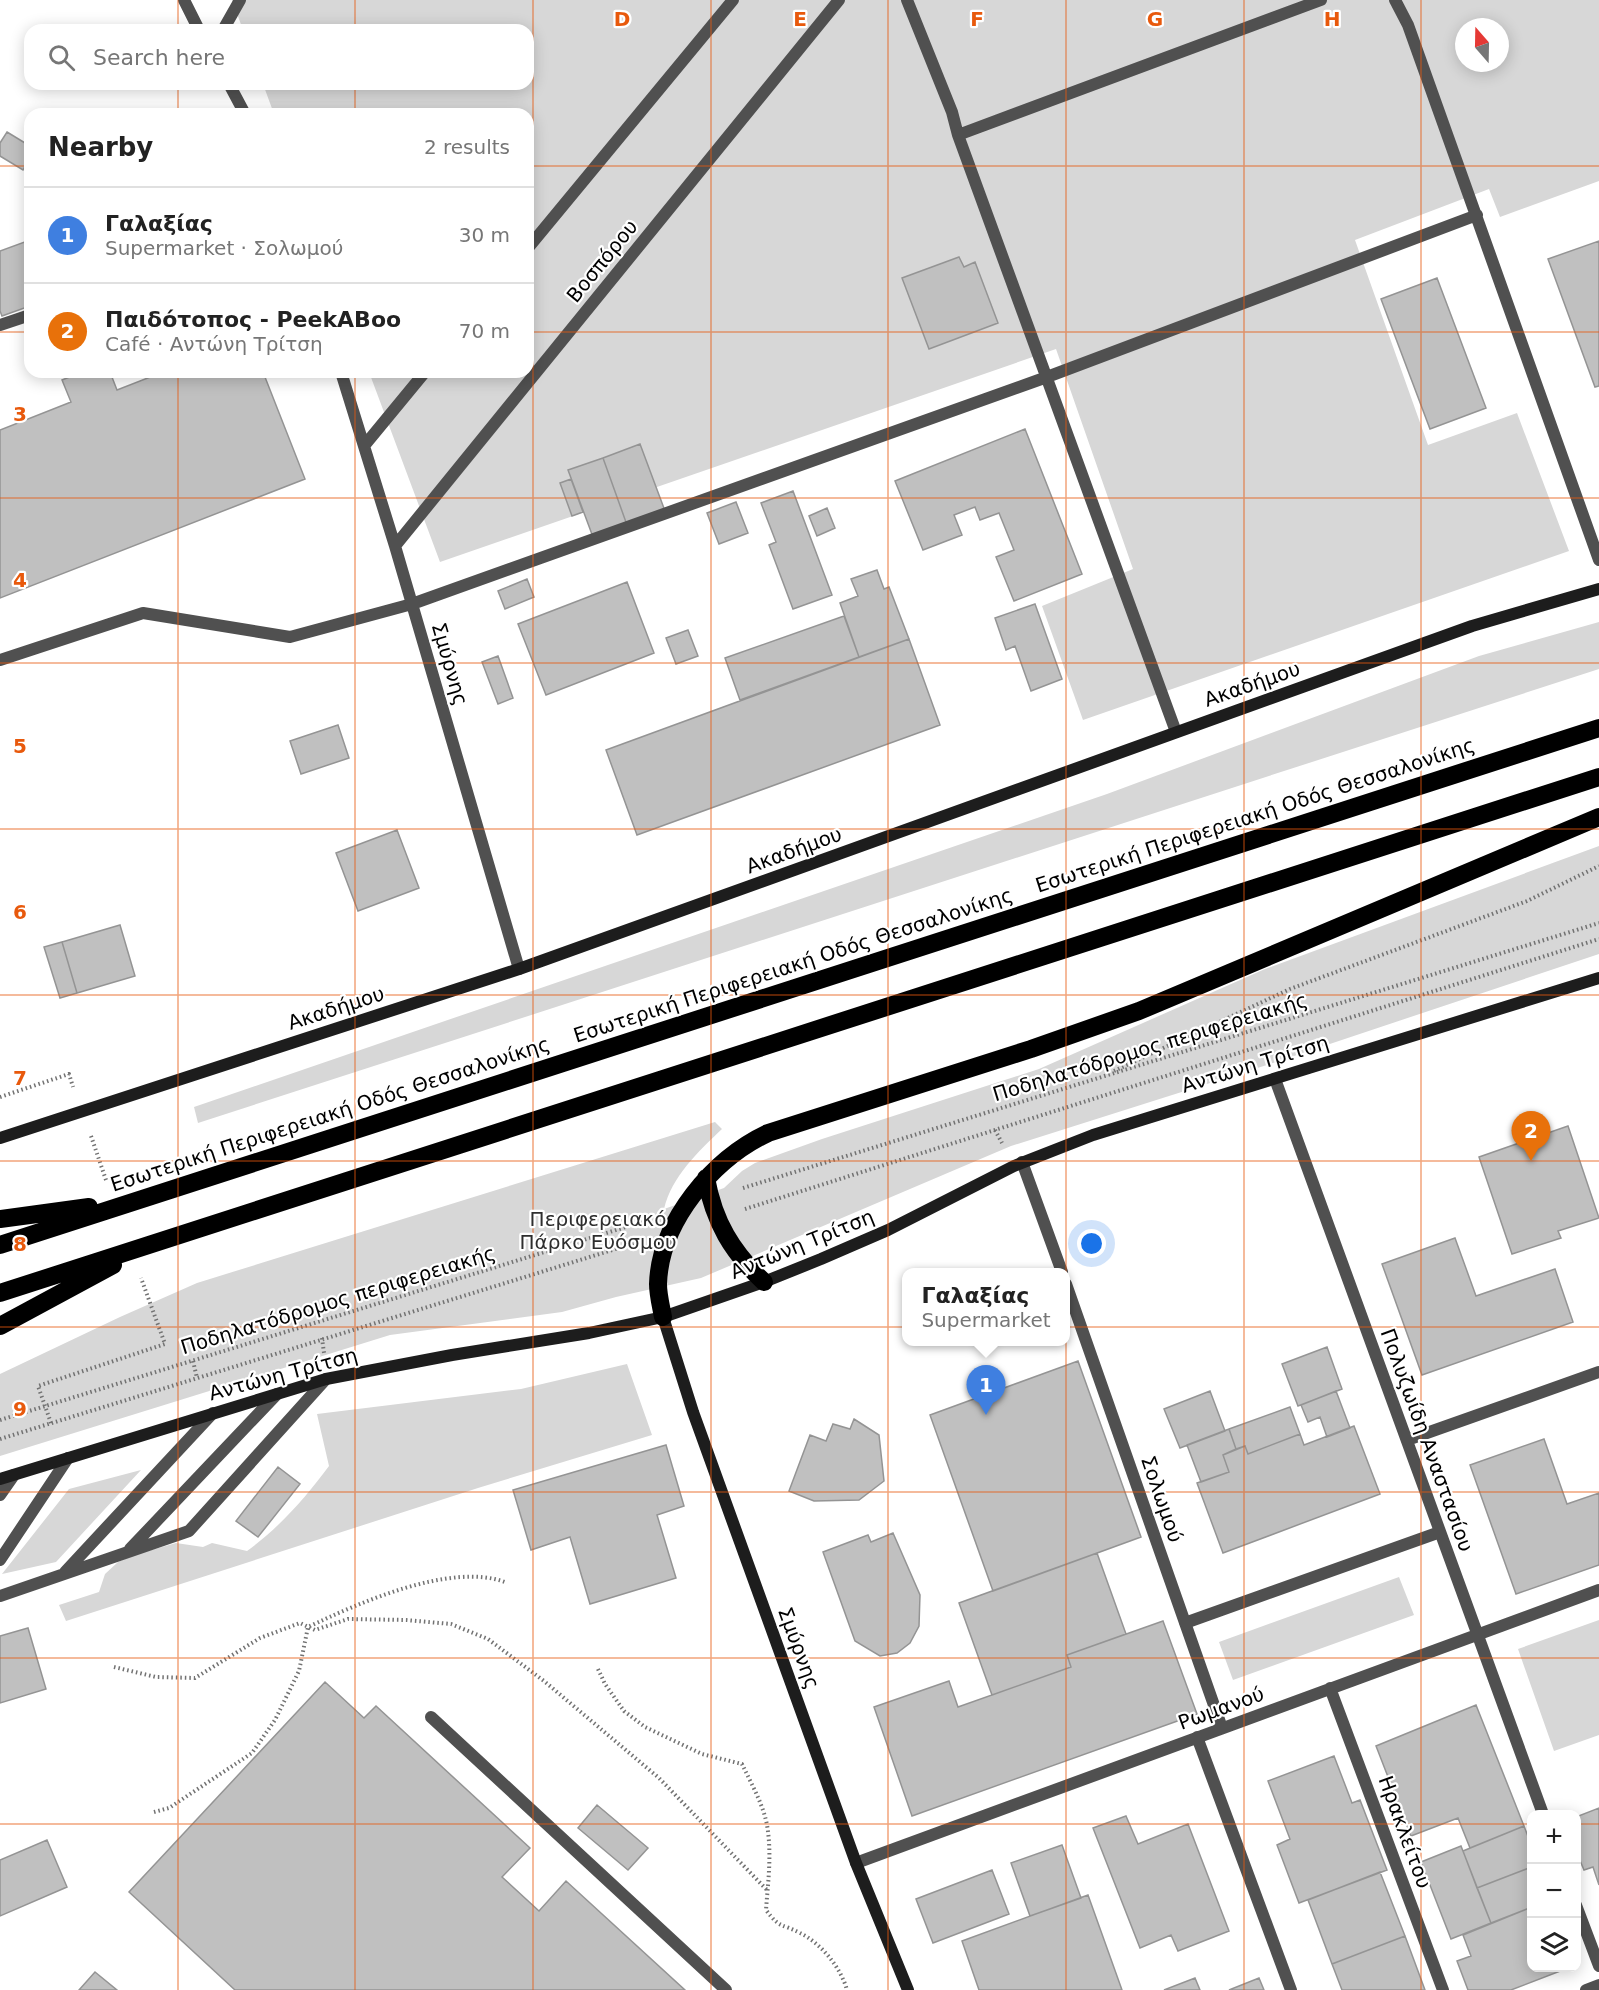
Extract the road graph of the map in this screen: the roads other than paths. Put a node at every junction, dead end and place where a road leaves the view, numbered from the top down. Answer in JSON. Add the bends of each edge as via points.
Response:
{"nodes":[{"id":1,"x":184,"y":0,"type":"edge"},
{"id":2,"x":240,"y":0,"type":"edge"},
{"id":3,"x":733,"y":0,"type":"edge"},
{"id":4,"x":839,"y":0,"type":"edge"},
{"id":5,"x":907,"y":0,"type":"edge"},
{"id":6,"x":1321,"y":0,"type":"edge"},
{"id":7,"x":1395,"y":0,"type":"edge"},
{"id":8,"x":196,"y":24,"type":"edge"},
{"id":9,"x":226,"y":24,"type":"edge"},
{"id":10,"x":232,"y":90,"type":"edge"},
{"id":11,"x":242,"y":108,"type":"edge"},
{"id":12,"x":958,"y":135,"type":"junction"},
{"id":13,"x":1477,"y":215,"type":"junction"},
{"id":14,"x":534,"y":241,"type":"edge"},
{"id":15,"x":24,"y":317,"type":"edge"},
{"id":16,"x":0,"y":325,"type":"edge"},
{"id":17,"x":534,"y":375,"type":"edge"},
{"id":18,"x":343,"y":378,"type":"edge"},
{"id":19,"x":421,"y":378,"type":"edge"},
{"id":20,"x":532,"y":378,"type":"edge"},
{"id":21,"x":1047,"y":378,"type":"junction"},
{"id":22,"x":364,"y":446,"type":"junction"},
{"id":23,"x":395,"y":546,"type":"junction"},
{"id":24,"x":1599,"y":560,"type":"edge"},
{"id":25,"x":1599,"y":589,"type":"edge"},
{"id":26,"x":412,"y":604,"type":"junction"},
{"id":27,"x":0,"y":660,"type":"edge"},
{"id":28,"x":1599,"y":728,"type":"edge"},
{"id":29,"x":1176,"y":732,"type":"junction"},
{"id":30,"x":1599,"y":777,"type":"edge"},
{"id":31,"x":1599,"y":817,"type":"edge"},
{"id":32,"x":519,"y":969,"type":"junction"},
{"id":33,"x":1599,"y":978,"type":"edge"},
{"id":34,"x":1275,"y":1079,"type":"junction"},
{"id":35,"x":0,"y":1138,"type":"edge"},
{"id":36,"x":1022,"y":1162,"type":"junction"},
{"id":37,"x":706,"y":1178,"type":"junction"},
{"id":38,"x":136,"y":1200,"type":"junction"},
{"id":39,"x":0,"y":1219,"type":"edge"},
{"id":40,"x":151,"y":1244,"type":"junction"},
{"id":41,"x":0,"y":1245,"type":"edge"},
{"id":42,"x":1061,"y":1268,"type":"edge"},
{"id":43,"x":764,"y":1282,"type":"junction"},
{"id":44,"x":0,"y":1293,"type":"edge"},
{"id":45,"x":1070,"y":1298,"type":"edge"},
{"id":46,"x":663,"y":1317,"type":"junction"},
{"id":47,"x":0,"y":1326,"type":"edge"},
{"id":48,"x":1599,"y":1372,"type":"edge"},
{"id":49,"x":326,"y":1379,"type":"junction"},
{"id":50,"x":276,"y":1394,"type":"junction"},
{"id":51,"x":213,"y":1413,"type":"junction"},
{"id":52,"x":1407,"y":1440,"type":"junction"},
{"id":53,"x":68,"y":1458,"type":"junction"},
{"id":54,"x":14,"y":1475,"type":"junction"},
{"id":55,"x":0,"y":1479,"type":"edge"},
{"id":56,"x":0,"y":1495,"type":"edge"},
{"id":57,"x":1440,"y":1532,"type":"junction"},
{"id":58,"x":127,"y":1552,"type":"junction"},
{"id":59,"x":0,"y":1560,"type":"edge"},
{"id":60,"x":63,"y":1574,"type":"junction"},
{"id":61,"x":1599,"y":1590,"type":"edge"},
{"id":62,"x":0,"y":1596,"type":"edge"},
{"id":63,"x":1185,"y":1623,"type":"junction"},
{"id":64,"x":1477,"y":1634,"type":"junction"},
{"id":65,"x":1330,"y":1688,"type":"junction"},
{"id":66,"x":431,"y":1717,"type":"dead end"},
{"id":67,"x":1222,"y":1728,"type":"junction"},
{"id":68,"x":1197,"y":1737,"type":"junction"},
{"id":69,"x":1542,"y":1810,"type":"edge"},
{"id":70,"x":856,"y":1863,"type":"junction"},
{"id":71,"x":1581,"y":1918,"type":"edge"},
{"id":72,"x":1599,"y":1966,"type":"edge"},
{"id":73,"x":1599,"y":1985,"type":"edge"},
{"id":74,"x":726,"y":1990,"type":"edge"},
{"id":75,"x":908,"y":1990,"type":"edge"},
{"id":76,"x":1292,"y":1990,"type":"edge"},
{"id":77,"x":1443,"y":1990,"type":"edge"},
{"id":78,"x":1586,"y":1990,"type":"edge"}],
"edges":[{"from":1,"to":8,"type":"street"},
{"from":2,"to":9,"type":"street"},
{"from":3,"to":14,"type":"street"},
{"from":4,"to":17,"type":"street","name":"Βοσπόρου"},
{"from":5,"to":12,"type":"street"},
{"from":6,"to":12,"type":"street"},
{"from":7,"to":13,"type":"street","via":[[1408,25]]},
{"from":10,"to":11,"type":"street"},
{"from":12,"to":21,"type":"street"},
{"from":13,"to":21,"type":"street"},
{"from":13,"to":24,"type":"street"},
{"from":15,"to":16,"type":"street"},
{"from":18,"to":22,"type":"street","name":"Σμύρνης"},
{"from":19,"to":22,"type":"street"},
{"from":20,"to":23,"type":"street","name":"Βοσπόρου"},
{"from":21,"to":26,"type":"street"},
{"from":21,"to":29,"type":"street"},
{"from":22,"to":23,"type":"street","name":"Σμύρνης"},
{"from":23,"to":26,"type":"street","name":"Σμύρνης"},
{"from":25,"to":29,"type":"street","name":"Ακαδήμου","via":[[1472,626]]},
{"from":26,"to":27,"type":"street","via":[[290,637],[142,613]]},
{"from":26,"to":32,"type":"street","name":"Σμύρνης"},
{"from":28,"to":38,"type":"highway","name":"Εσωτερική Περιφερειακή Οδός Θεσσαλονίκης"},
{"from":29,"to":32,"type":"street","name":"Ακαδήμου"},
{"from":30,"to":40,"type":"highway"},
{"from":31,"to":37,"type":"highway","via":[[1139,1011],[768,1133],[733,1153]]},
{"from":32,"to":35,"type":"street","name":"Ακαδήμου"},
{"from":33,"to":34,"type":"street","name":"Αντώνη Τρίτση"},
{"from":34,"to":36,"type":"street","name":"Αντώνη Τρίτση","via":[[1093,1135]]},
{"from":34,"to":52,"type":"street","name":"Πολυζωίδη Αναστασίου"},
{"from":36,"to":42,"type":"street"},
{"from":36,"to":43,"type":"street","name":"Αντώνη Τρίτση","via":[[888,1230]]},
{"from":37,"to":43,"type":"highway","via":[[717,1218],[738,1256]]},
{"from":37,"to":46,"type":"highway","via":[[670,1232],[658,1285]]},
{"from":38,"to":39,"type":"highway"},
{"from":38,"to":41,"type":"highway","name":"Εσωτερική Περιφερειακή Οδός Θεσσαλονίκης"},
{"from":40,"to":44,"type":"highway"},
{"from":40,"to":47,"type":"highway"},
{"from":43,"to":46,"type":"street","name":"Αντώνη Τρίτση"},
{"from":45,"to":63,"type":"street","name":"Σολωμού"},
{"from":46,"to":49,"type":"street","name":"Αντώνη Τρίτση"},
{"from":46,"to":70,"type":"street","name":"Σμύρνης","via":[[693,1412]]},
{"from":48,"to":52,"type":"street"},
{"from":49,"to":50,"type":"street","name":"Αντώνη Τρίτση"},
{"from":49,"to":58,"type":"street","via":[[189,1531]]},
{"from":50,"to":51,"type":"street","name":"Αντώνη Τρίτση"},
{"from":50,"to":58,"type":"street"},
{"from":51,"to":53,"type":"street","name":"Αντώνη Τρίτση"},
{"from":51,"to":60,"type":"street"},
{"from":52,"to":57,"type":"street","name":"Πολυζωίδη Αναστασίου"},
{"from":53,"to":54,"type":"street","name":"Αντώνη Τρίτση"},
{"from":53,"to":59,"type":"street"},
{"from":54,"to":55,"type":"street","name":"Αντώνη Τρίτση"},
{"from":54,"to":56,"type":"street"},
{"from":57,"to":63,"type":"street"},
{"from":57,"to":64,"type":"street","name":"Πολυζωίδη Αναστασίου"},
{"from":58,"to":60,"type":"street"},
{"from":60,"to":62,"type":"street"},
{"from":61,"to":64,"type":"street","name":"Ρωμανού"},
{"from":63,"to":67,"type":"street","name":"Σολωμού"},
{"from":64,"to":65,"type":"street","name":"Ρωμανού"},
{"from":64,"to":69,"type":"street","name":"Πολυζωίδη Αναστασίου"},
{"from":65,"to":67,"type":"street","name":"Ρωμανού"},
{"from":65,"to":77,"type":"street","name":"Ηρακλείτου"},
{"from":66,"to":74,"type":"street"},
{"from":67,"to":68,"type":"street","name":"Ρωμανού"},
{"from":68,"to":70,"type":"street","name":"Ρωμανού"},
{"from":68,"to":76,"type":"street"},
{"from":70,"to":75,"type":"street","name":"Σμύρνης"},
{"from":71,"to":72,"type":"street"},
{"from":73,"to":78,"type":"street"}]}
